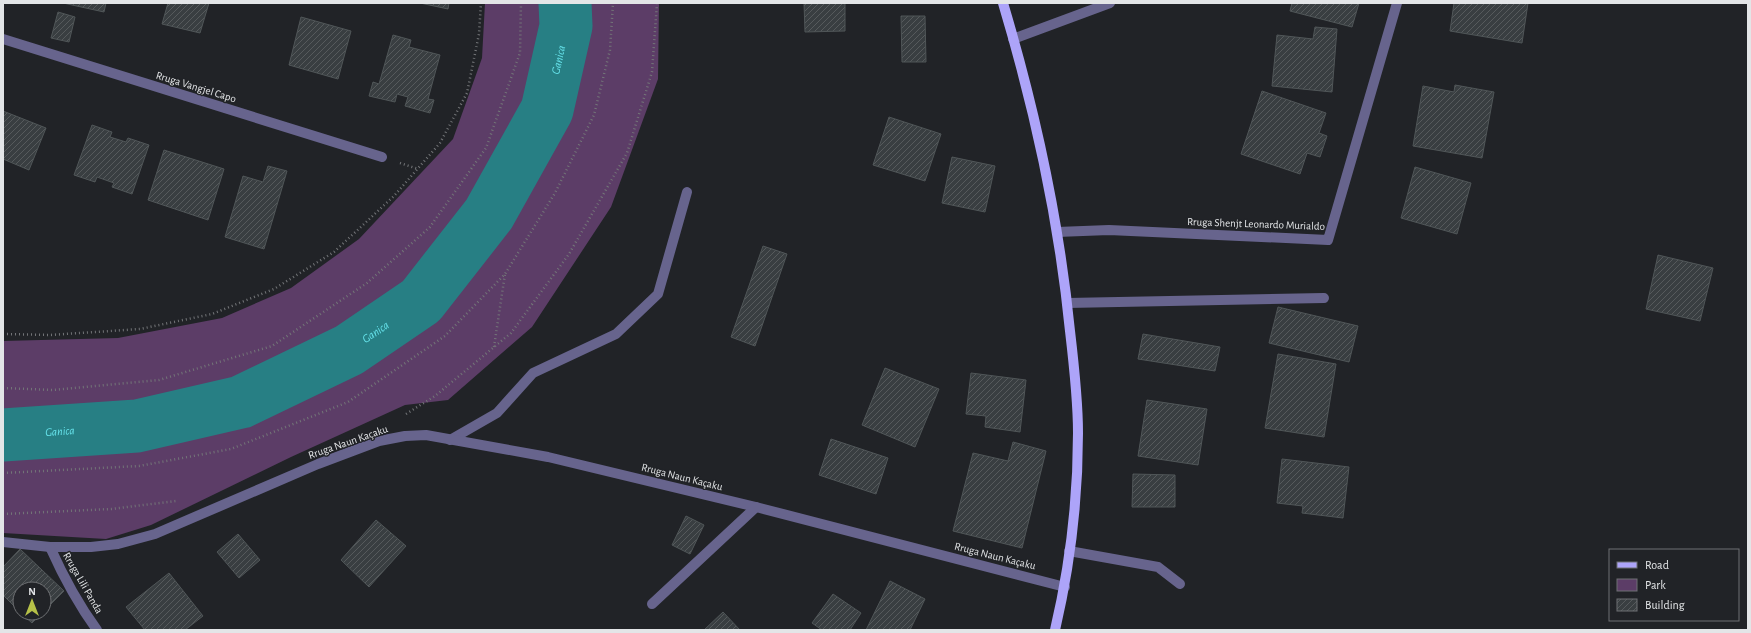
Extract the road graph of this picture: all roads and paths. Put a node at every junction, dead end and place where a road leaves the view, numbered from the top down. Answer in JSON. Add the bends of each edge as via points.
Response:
{"nodes":[{"id":1,"x":481,"y":3,"type":"edge"},
{"id":2,"x":521,"y":3,"type":"edge"},
{"id":3,"x":613,"y":3,"type":"edge"},
{"id":4,"x":657,"y":3,"type":"edge"},
{"id":5,"x":1002,"y":3,"type":"edge"},
{"id":6,"x":1110,"y":3,"type":"edge"},
{"id":7,"x":1397,"y":3,"type":"edge"},
{"id":8,"x":3,"y":39,"type":"edge"},
{"id":9,"x":1013,"y":39,"type":"junction"},
{"id":10,"x":382,"y":157,"type":"dead end"},
{"id":11,"x":687,"y":192,"type":"dead end"},
{"id":12,"x":1057,"y":232,"type":"junction"},
{"id":13,"x":505,"y":274,"type":"junction"},
{"id":14,"x":1324,"y":298,"type":"dead end"},
{"id":15,"x":1068,"y":303,"type":"junction"},
{"id":16,"x":3,"y":334,"type":"edge"},
{"id":17,"x":494,"y":347,"type":"junction"},
{"id":18,"x":3,"y":388,"type":"edge"},
{"id":19,"x":400,"y":418,"type":"dead end"},
{"id":20,"x":450,"y":440,"type":"junction"},
{"id":21,"x":3,"y":473,"type":"edge"},
{"id":22,"x":182,"y":500,"type":"dead end"},
{"id":23,"x":756,"y":507,"type":"junction"},
{"id":24,"x":3,"y":514,"type":"edge"},
{"id":25,"x":3,"y":542,"type":"edge"},
{"id":26,"x":50,"y":547,"type":"junction"},
{"id":27,"x":1069,"y":551,"type":"junction"},
{"id":28,"x":1180,"y":584,"type":"dead end"},
{"id":29,"x":1065,"y":587,"type":"junction"},
{"id":30,"x":652,"y":604,"type":"dead end"},
{"id":31,"x":97,"y":630,"type":"edge"},
{"id":32,"x":1055,"y":630,"type":"edge"}],
"edges":[{"from":1,"to":16,"type":"path","via":[[479,34],[467,93],[440,143],[394,196],[334,252],[274,289],[212,314],[140,329],[50,335]]},
{"from":2,"to":18,"type":"path","via":[[520,53],[486,148],[430,227],[367,283],[272,346],[159,380],[53,390]]},
{"from":3,"to":13,"type":"path","via":[[610,50],[594,115],[555,193]]},
{"from":4,"to":17,"type":"path","via":[[652,72],[627,154],[569,254],[511,333]]},
{"from":5,"to":9,"type":"main road"},
{"from":6,"to":9,"type":"street"},
{"from":7,"to":12,"type":"street","name":"Rruga Shenjt Leonardo Murialdo","via":[[1328,240],[1109,230]]},
{"from":8,"to":10,"type":"street","name":"Rruga Vangjel Capo"},
{"from":9,"to":12,"type":"main road","via":[[1048,180]]},
{"from":11,"to":20,"type":"street","via":[[658,294],[616,334],[533,373],[497,413]]},
{"from":12,"to":15,"type":"main road"},
{"from":13,"to":17,"type":"path"},
{"from":13,"to":21,"type":"path","via":[[445,336],[348,402],[231,449],[139,466]]},
{"from":14,"to":15,"type":"street"},
{"from":15,"to":27,"type":"main road","via":[[1078,433],[1074,515]]},
{"from":17,"to":19,"type":"path","via":[[435,396]]},
{"from":20,"to":23,"type":"street","name":"Rruga Naun Kaçaku","via":[[548,457]]},
{"from":20,"to":26,"type":"street","name":"Rruga Naun Kaçaku","via":[[405,436],[379,441],[318,464],[155,534],[118,544]]},
{"from":22,"to":24,"type":"path","via":[[111,509]]},
{"from":23,"to":29,"type":"street","name":"Rruga Naun Kaçaku"},
{"from":23,"to":30,"type":"street"},
{"from":25,"to":26,"type":"street","name":"Rruga Naun Kaçaku"},
{"from":26,"to":31,"type":"street","name":"Rruga Lili Panda","via":[[82,610]]},
{"from":27,"to":28,"type":"street","via":[[1158,567]]},
{"from":27,"to":29,"type":"main road"},
{"from":29,"to":32,"type":"main road"}]}
